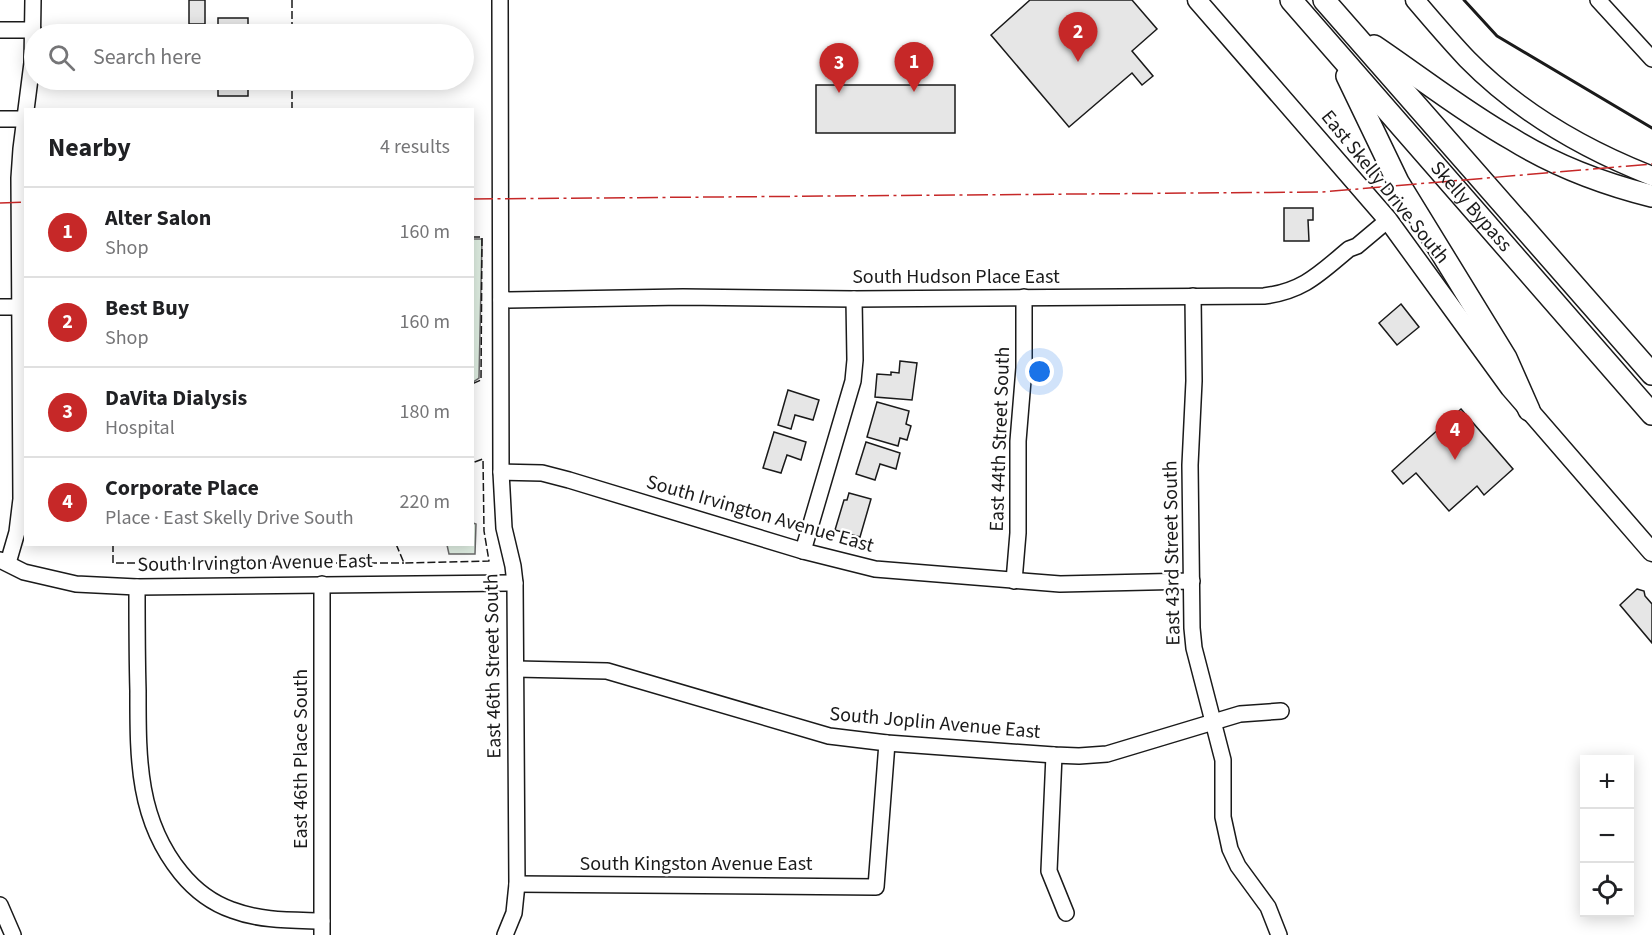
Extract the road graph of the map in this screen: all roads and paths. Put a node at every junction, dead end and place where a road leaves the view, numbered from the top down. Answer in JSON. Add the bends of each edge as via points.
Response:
{"nodes":[{"id":1,"x":33,"y":0,"type":"edge"},
{"id":2,"x":500,"y":0,"type":"edge"},
{"id":3,"x":1197,"y":0,"type":"edge"},
{"id":4,"x":1291,"y":0,"type":"edge"},
{"id":5,"x":1324,"y":0,"type":"edge"},
{"id":6,"x":1415,"y":0,"type":"edge"},
{"id":7,"x":1598,"y":0,"type":"edge"},
{"id":8,"x":33,"y":24,"type":"edge"},
{"id":9,"x":1349,"y":29,"type":"junction"},
{"id":10,"x":0,"y":30,"type":"edge"},
{"id":11,"x":24,"y":30,"type":"edge"},
{"id":12,"x":1335,"y":51,"type":"junction"},
{"id":13,"x":1652,"y":58,"type":"edge"},
{"id":14,"x":28,"y":90,"type":"edge"},
{"id":15,"x":26,"y":108,"type":"edge"},
{"id":16,"x":0,"y":119,"type":"edge"},
{"id":17,"x":24,"y":119,"type":"joint"},
{"id":18,"x":1652,"y":176,"type":"edge"},
{"id":19,"x":1652,"y":196,"type":"edge"},
{"id":20,"x":1388,"y":220,"type":"junction"},
{"id":21,"x":1193,"y":296,"type":"junction"},
{"id":22,"x":1024,"y":297,"type":"junction"},
{"id":23,"x":854,"y":299,"type":"junction"},
{"id":24,"x":501,"y":300,"type":"junction"},
{"id":25,"x":0,"y":307,"type":"edge"},
{"id":26,"x":20,"y":307,"type":"junction"},
{"id":27,"x":1652,"y":374,"type":"edge"},
{"id":28,"x":1529,"y":410,"type":"junction"},
{"id":29,"x":1652,"y":414,"type":"edge"},
{"id":30,"x":501,"y":472,"type":"junction"},
{"id":31,"x":803,"y":551,"type":"junction"},
{"id":32,"x":1652,"y":552,"type":"edge"},
{"id":33,"x":4,"y":562,"type":"edge"},
{"id":34,"x":1014,"y":581,"type":"junction"},
{"id":35,"x":1192,"y":581,"type":"junction"},
{"id":36,"x":515,"y":582,"type":"junction"},
{"id":37,"x":322,"y":584,"type":"junction"},
{"id":38,"x":137,"y":586,"type":"junction"},
{"id":39,"x":516,"y":669,"type":"junction"},
{"id":40,"x":1281,"y":711,"type":"dead end"},
{"id":41,"x":1214,"y":722,"type":"junction"},
{"id":42,"x":887,"y":743,"type":"junction"},
{"id":43,"x":1054,"y":755,"type":"junction"},
{"id":44,"x":517,"y":884,"type":"junction"},
{"id":45,"x":0,"y":905,"type":"edge"},
{"id":46,"x":1066,"y":913,"type":"dead end"},
{"id":47,"x":322,"y":928,"type":"edge"},
{"id":48,"x":13,"y":935,"type":"edge"},
{"id":49,"x":505,"y":935,"type":"edge"},
{"id":50,"x":1279,"y":935,"type":"edge"}],
"edges":[{"from":1,"to":8,"type":"street"},
{"from":2,"to":24,"type":"street","name":"East 46th Street South"},
{"from":3,"to":20,"type":"main road","name":"East Skelly Drive South"},
{"from":4,"to":12,"type":"highway","name":"Skelly Bypass"},
{"from":5,"to":9,"type":"highway","name":"Skelly Bypass"},
{"from":6,"to":18,"type":"main road","via":[[1468,60],[1515,101],[1582,145]]},
{"from":7,"to":13,"type":"street"},
{"from":9,"to":19,"type":"highway","via":[[1511,139],[1592,177]]},
{"from":9,"to":27,"type":"highway","name":"Skelly Bypass"},
{"from":10,"to":11,"type":"street"},
{"from":12,"to":28,"type":"highway","via":[[1398,182],[1506,358]]},
{"from":12,"to":29,"type":"highway","name":"Skelly Bypass"},
{"from":14,"to":15,"type":"street"},
{"from":16,"to":17,"type":"street"},
{"from":17,"to":26,"type":"street"},
{"from":20,"to":21,"type":"street","name":"South Hudson Place East","via":[[1294,290],[1264,296]]},
{"from":20,"to":28,"type":"main road","name":"East Skelly Drive South"},
{"from":21,"to":22,"type":"street","name":"South Hudson Place East"},
{"from":21,"to":35,"type":"street","name":"East 43rd Street South"},
{"from":22,"to":23,"type":"street","name":"South Hudson Place East"},
{"from":22,"to":34,"type":"street","name":"East 44th Street South"},
{"from":23,"to":24,"type":"street","name":"South Hudson Place East"},
{"from":23,"to":31,"type":"street","via":[[853,381]]},
{"from":24,"to":30,"type":"street","name":"East 46th Street South"},
{"from":25,"to":26,"type":"street"},
{"from":26,"to":33,"type":"street","via":[[21,499],[18,532]]},
{"from":28,"to":32,"type":"main road","name":"East Skelly Drive South"},
{"from":30,"to":31,"type":"street","name":"South Irvington Avenue East","via":[[569,480]]},
{"from":30,"to":36,"type":"street","name":"East 46th Street South","via":[[504,528]]},
{"from":31,"to":34,"type":"street","name":"South Irvington Avenue East","via":[[875,569]]},
{"from":33,"to":38,"type":"street","name":"South Irvington Avenue East","via":[[24,572],[76,584]]},
{"from":34,"to":35,"type":"street","name":"South Irvington Avenue East"},
{"from":35,"to":41,"type":"street","name":"East 43rd Street South","via":[[1194,648]]},
{"from":36,"to":37,"type":"street","name":"South Irvington Avenue East"},
{"from":36,"to":39,"type":"street","name":"East 46th Street South"},
{"from":37,"to":38,"type":"street","name":"South Irvington Avenue East"},
{"from":37,"to":47,"type":"street","name":"East 46th Place South"},
{"from":38,"to":47,"type":"street","via":[[139,761],[148,814],[160,842],[186,879],[215,902],[250,916]]},
{"from":39,"to":42,"type":"street","name":"South Joplin Avenue East","via":[[607,671],[829,736]]},
{"from":39,"to":44,"type":"street","name":"East 46th Street South"},
{"from":40,"to":41,"type":"street","name":"South Joplin Avenue East","via":[[1240,714]]},
{"from":41,"to":43,"type":"street","name":"South Joplin Avenue East","via":[[1107,754]]},
{"from":41,"to":50,"type":"street","name":"East 43rd Street South","via":[[1223,760],[1223,817],[1230,849],[1242,873],[1268,907]]},
{"from":42,"to":43,"type":"street","name":"South Joplin Avenue East"},
{"from":42,"to":44,"type":"street","name":"South Kingston Avenue East","via":[[876,886]]},
{"from":43,"to":46,"type":"street","via":[[1049,871]]},
{"from":44,"to":49,"type":"street","name":"East 46th Street South","via":[[514,913]]},
{"from":45,"to":48,"type":"street"}]}
